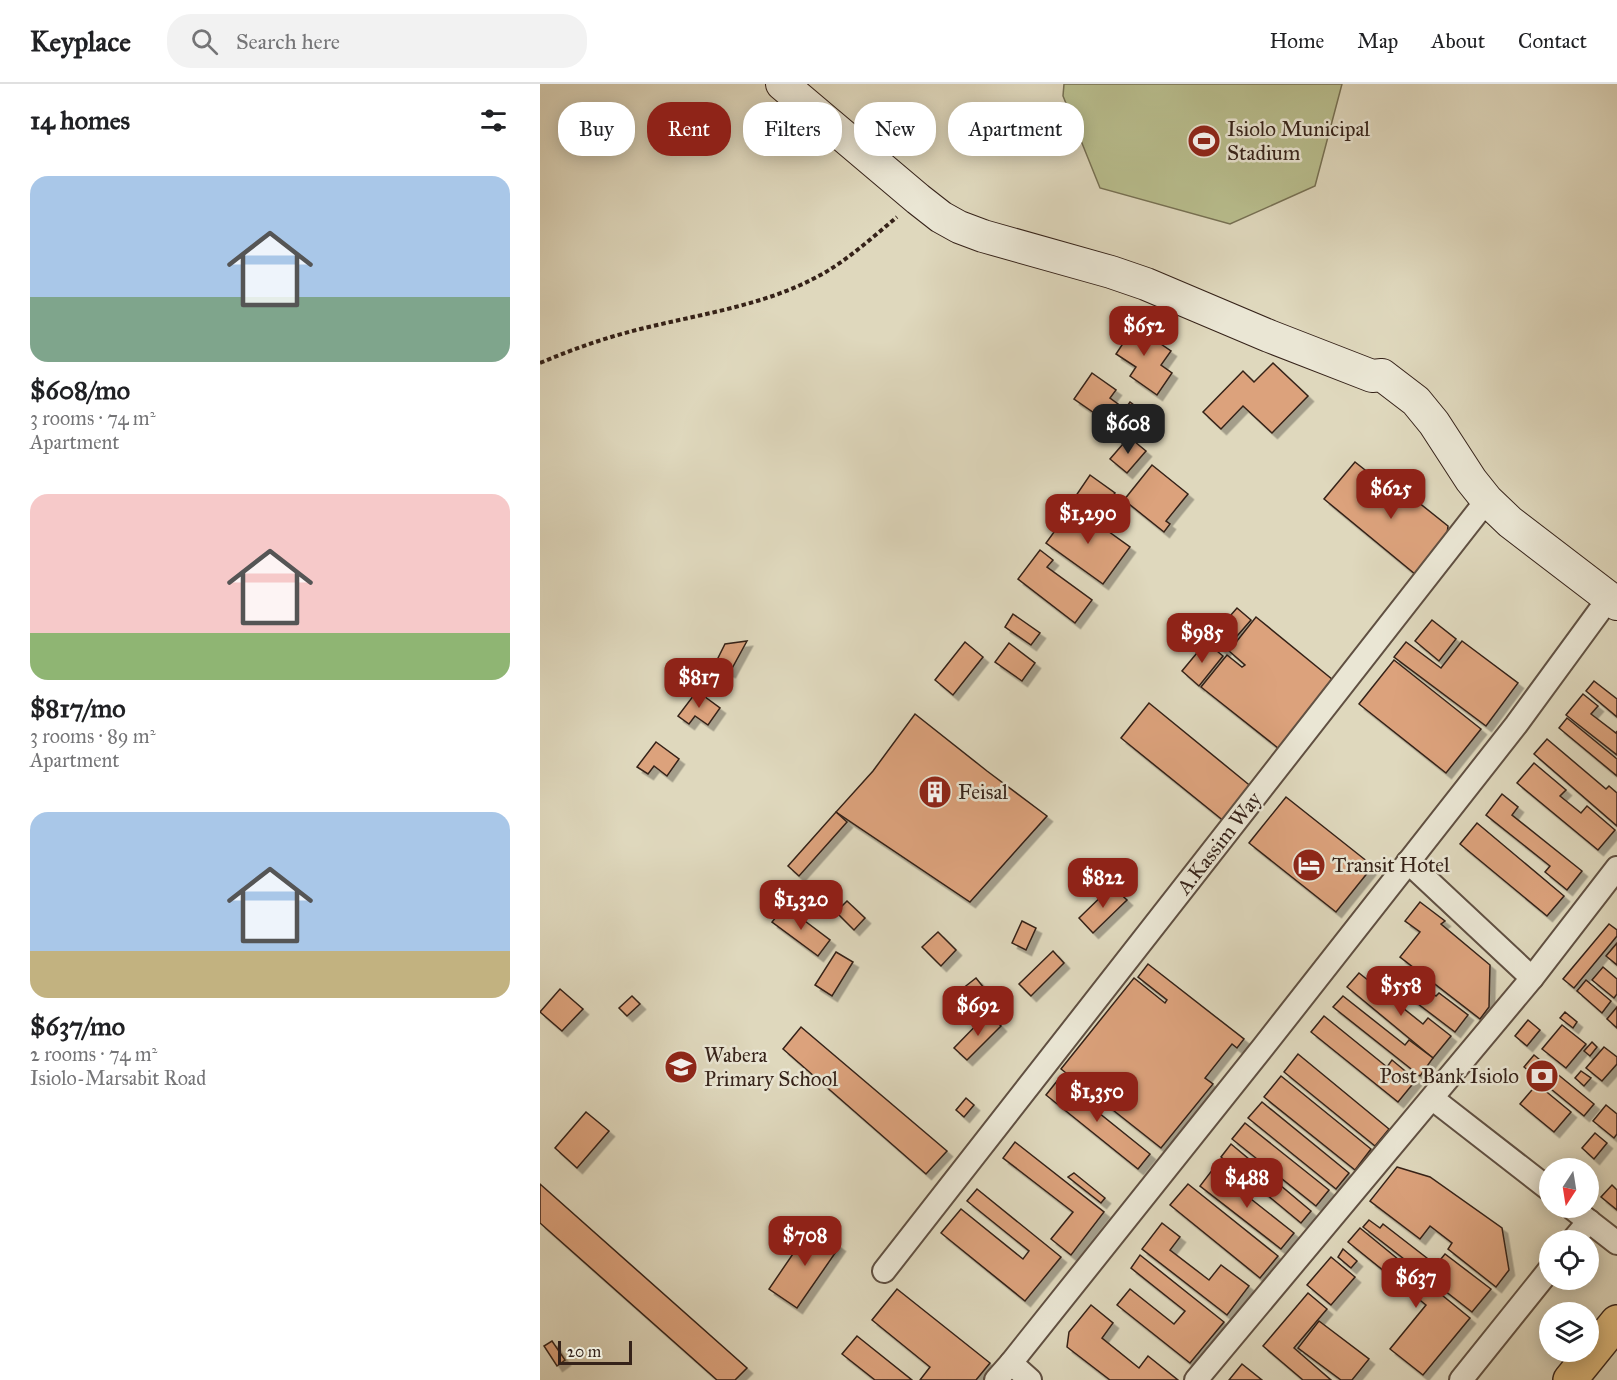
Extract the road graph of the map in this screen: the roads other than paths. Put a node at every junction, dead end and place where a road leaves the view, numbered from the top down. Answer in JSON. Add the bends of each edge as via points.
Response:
{"nodes":[{"id":1,"x":782,"y":84,"type":"edge"},
{"id":2,"x":1487,"y":500,"type":"junction"},
{"id":3,"x":1613,"y":601,"type":"edge"},
{"id":4,"x":1408,"y":862,"type":"junction"},
{"id":5,"x":1617,"y":868,"type":"edge"},
{"id":6,"x":1532,"y":978,"type":"junction"},
{"id":7,"x":1433,"y":1098,"type":"junction"},
{"id":8,"x":1539,"y":1181,"type":"edge"},
{"id":9,"x":1586,"y":1218,"type":"edge"},
{"id":10,"x":1617,"y":1243,"type":"edge"},
{"id":11,"x":884,"y":1271,"type":"dead end"},
{"id":12,"x":1539,"y":1283,"type":"edge"},
{"id":13,"x":1617,"y":1322,"type":"edge"},
{"id":14,"x":1004,"y":1372,"type":"edge"},
{"id":15,"x":1030,"y":1380,"type":"edge"},
{"id":16,"x":1196,"y":1380,"type":"edge"},
{"id":17,"x":1461,"y":1380,"type":"edge"},
{"id":18,"x":1570,"y":1380,"type":"edge"}],
"edges":[{"from":1,"to":2,"type":"street","via":[[918,199],[959,227],[1146,284],[1372,376],[1382,375],[1416,401]]},
{"from":2,"to":3,"type":"street"},
{"from":2,"to":11,"type":"street","name":"A.Kassim Way"},
{"from":3,"to":4,"type":"street"},
{"from":4,"to":6,"type":"street"},
{"from":4,"to":14,"type":"street"},
{"from":5,"to":6,"type":"street"},
{"from":6,"to":7,"type":"street"},
{"from":7,"to":8,"type":"street"},
{"from":7,"to":16,"type":"street"},
{"from":9,"to":10,"type":"street"},
{"from":12,"to":17,"type":"street"},
{"from":13,"to":18,"type":"highway"},
{"from":14,"to":15,"type":"street"}]}
